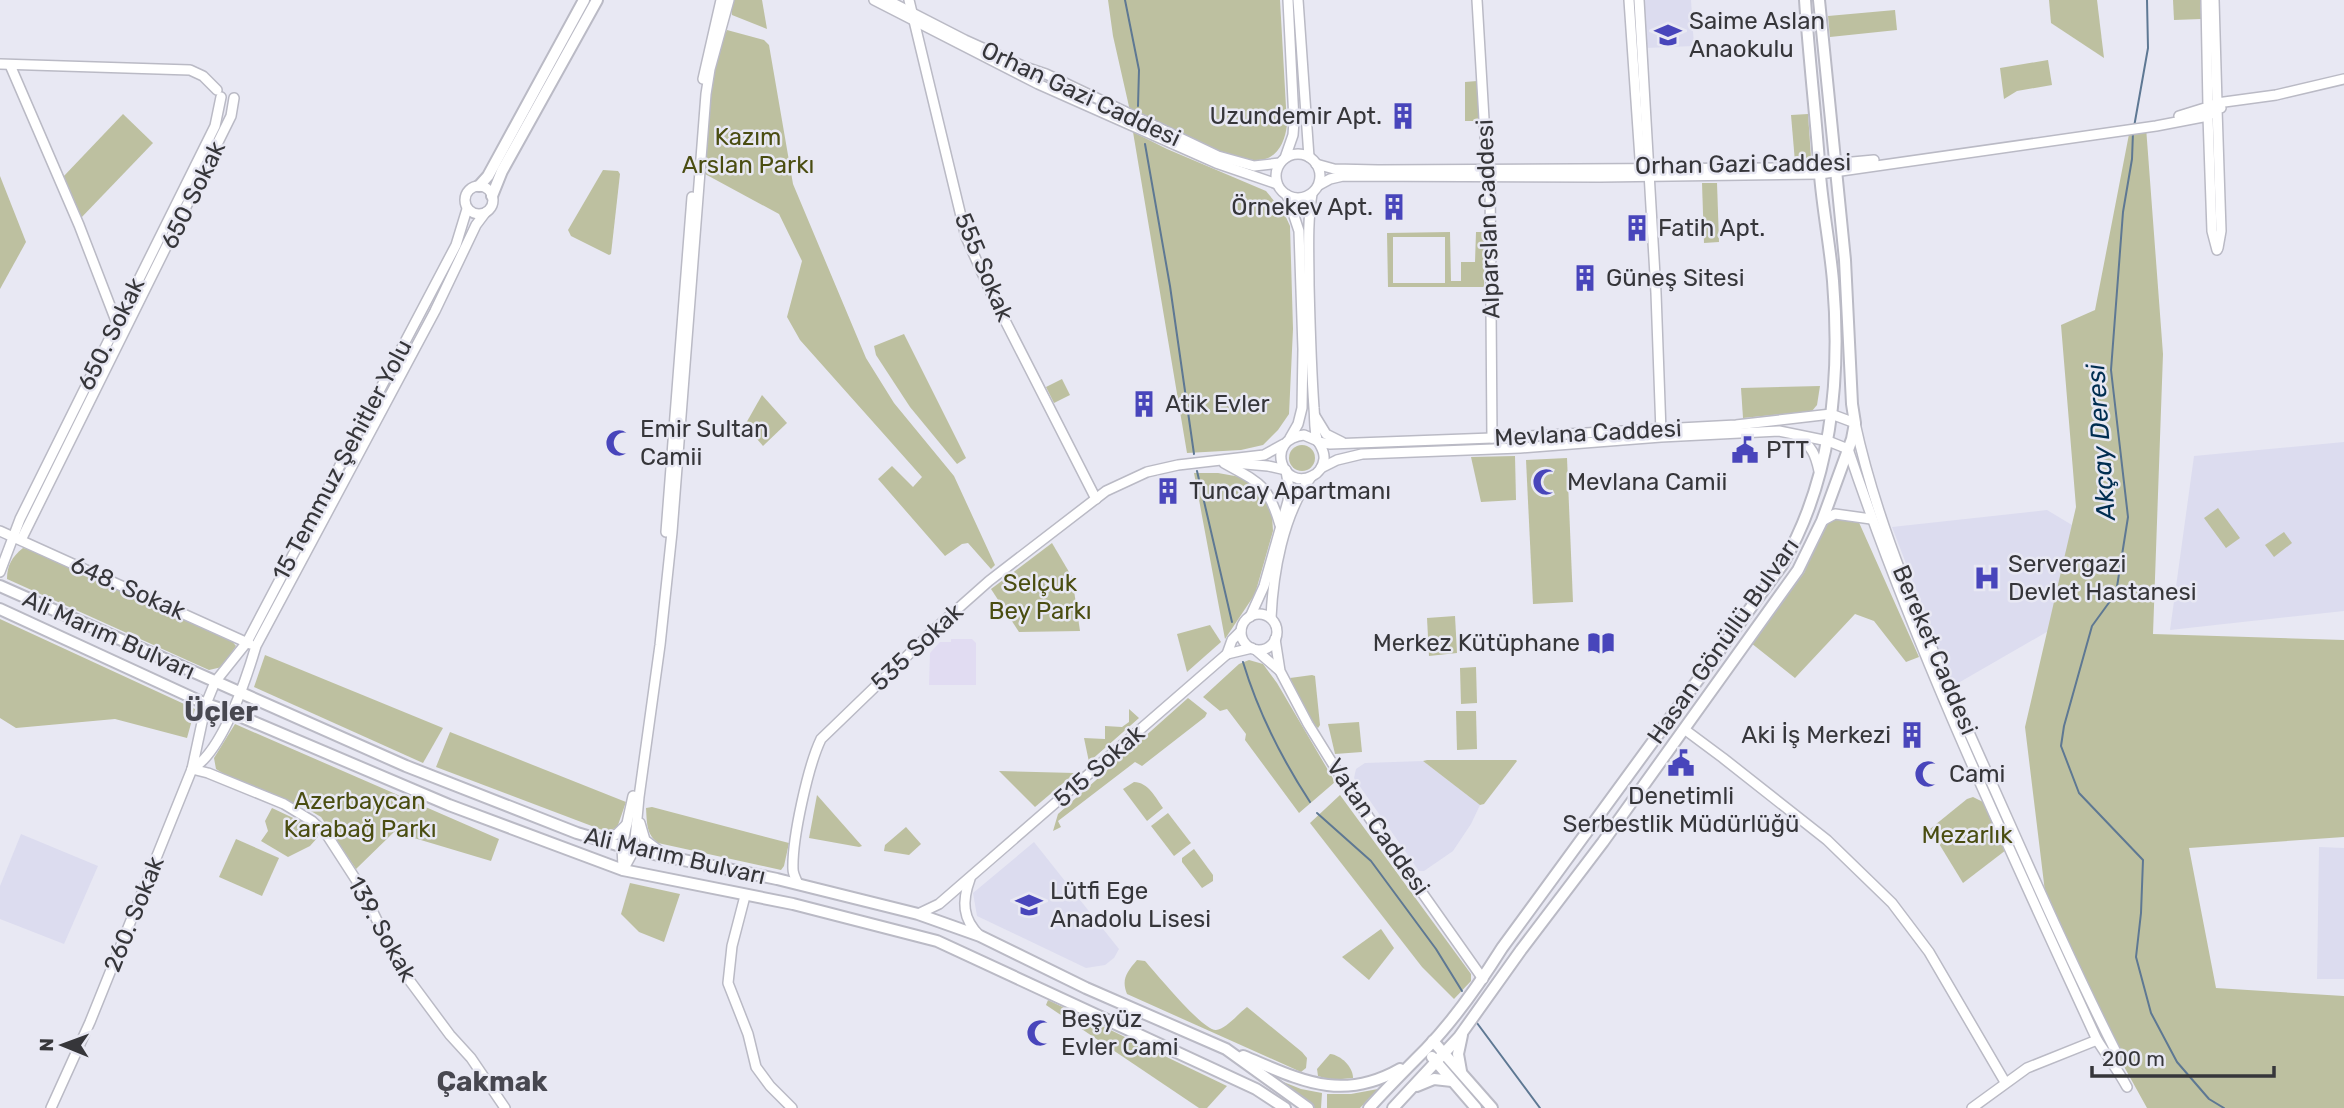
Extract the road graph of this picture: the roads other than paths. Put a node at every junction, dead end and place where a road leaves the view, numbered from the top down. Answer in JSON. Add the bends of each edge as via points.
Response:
{"nodes":[{"id":1,"x":584,"y":0,"type":"edge"},
{"id":2,"x":597,"y":0,"type":"edge"},
{"id":3,"x":721,"y":0,"type":"edge"},
{"id":4,"x":729,"y":0,"type":"edge"},
{"id":5,"x":874,"y":0,"type":"edge"},
{"id":6,"x":887,"y":0,"type":"edge"},
{"id":7,"x":909,"y":0,"type":"edge"},
{"id":8,"x":1288,"y":0,"type":"edge"},
{"id":9,"x":1298,"y":0,"type":"edge"},
{"id":10,"x":1477,"y":0,"type":"edge"},
{"id":11,"x":1629,"y":0,"type":"edge"},
{"id":12,"x":1639,"y":0,"type":"edge"},
{"id":13,"x":1805,"y":0,"type":"edge"},
{"id":14,"x":1819,"y":0,"type":"edge"},
{"id":15,"x":2206,"y":0,"type":"edge"},
{"id":16,"x":2214,"y":0,"type":"edge"},
{"id":17,"x":912,"y":16,"type":"junction"},
{"id":18,"x":5,"y":65,"type":"edge"},
{"id":19,"x":2344,"y":79,"type":"edge"},
{"id":20,"x":234,"y":98,"type":"dead end"},
{"id":21,"x":2213,"y":109,"type":"junction"},
{"id":22,"x":1283,"y":160,"type":"junction"},
{"id":23,"x":1312,"y":160,"type":"junction"},
{"id":24,"x":1835,"y":169,"type":"junction"},
{"id":25,"x":1820,"y":170,"type":"junction"},
{"id":26,"x":1644,"y":171,"type":"junction"},
{"id":27,"x":1488,"y":173,"type":"junction"},
{"id":28,"x":1277,"y":184,"type":"junction"},
{"id":29,"x":1319,"y":185,"type":"junction"},
{"id":30,"x":479,"y":186,"type":"junction"},
{"id":31,"x":1312,"y":194,"type":"junction"},
{"id":32,"x":1287,"y":195,"type":"junction"},
{"id":33,"x":492,"y":196,"type":"junction"},
{"id":34,"x":467,"y":209,"type":"junction"},
{"id":35,"x":485,"y":213,"type":"junction"},
{"id":36,"x":141,"y":273,"type":"junction"},
{"id":37,"x":151,"y":279,"type":"junction"},
{"id":38,"x":116,"y":321,"type":"junction"},
{"id":39,"x":1314,"y":414,"type":"junction"},
{"id":40,"x":1831,"y":414,"type":"junction"},
{"id":41,"x":1856,"y":423,"type":"junction"},
{"id":42,"x":1779,"y":431,"type":"junction"},
{"id":43,"x":1661,"y":432,"type":"junction"},
{"id":44,"x":1492,"y":438,"type":"junction"},
{"id":45,"x":1828,"y":440,"type":"junction"},
{"id":46,"x":1287,"y":442,"type":"junction"},
{"id":47,"x":1318,"y":442,"type":"junction"},
{"id":48,"x":1347,"y":443,"type":"junction"},
{"id":49,"x":1848,"y":449,"type":"junction"},
{"id":50,"x":1208,"y":462,"type":"junction"},
{"id":51,"x":1224,"y":463,"type":"junction"},
{"id":52,"x":1321,"y":468,"type":"junction"},
{"id":53,"x":1286,"y":471,"type":"junction"},
{"id":54,"x":1820,"y":474,"type":"junction"},
{"id":55,"x":1311,"y":477,"type":"junction"},
{"id":56,"x":1096,"y":499,"type":"junction"},
{"id":57,"x":1871,"y":519,"type":"junction"},
{"id":58,"x":1822,"y":521,"type":"junction"},
{"id":59,"x":1280,"y":525,"type":"junction"},
{"id":60,"x":0,"y":531,"type":"edge"},
{"id":61,"x":17,"y":538,"type":"junction"},
{"id":62,"x":0,"y":572,"type":"edge"},
{"id":63,"x":0,"y":586,"type":"edge"},
{"id":64,"x":0,"y":609,"type":"edge"},
{"id":65,"x":1250,"y":617,"type":"junction"},
{"id":66,"x":1271,"y":618,"type":"junction"},
{"id":67,"x":1241,"y":631,"type":"junction"},
{"id":68,"x":1275,"y":639,"type":"junction"},
{"id":69,"x":252,"y":644,"type":"junction"},
{"id":70,"x":1253,"y":648,"type":"junction"},
{"id":71,"x":1227,"y":654,"type":"junction"},
{"id":72,"x":1280,"y":671,"type":"junction"},
{"id":73,"x":215,"y":682,"type":"junction"},
{"id":74,"x":241,"y":694,"type":"junction"},
{"id":75,"x":206,"y":704,"type":"junction"},
{"id":76,"x":230,"y":712,"type":"junction"},
{"id":77,"x":1684,"y":729,"type":"junction"},
{"id":78,"x":192,"y":769,"type":"junction"},
{"id":79,"x":634,"y":814,"type":"junction"},
{"id":80,"x":598,"y":840,"type":"junction"},
{"id":81,"x":622,"y":846,"type":"junction"},
{"id":82,"x":634,"y":850,"type":"junction"},
{"id":83,"x":666,"y":856,"type":"junction"},
{"id":84,"x":623,"y":870,"type":"junction"},
{"id":85,"x":793,"y":871,"type":"junction"},
{"id":86,"x":971,"y":878,"type":"junction"},
{"id":87,"x":777,"y":879,"type":"junction"},
{"id":88,"x":798,"y":884,"type":"junction"},
{"id":89,"x":745,"y":896,"type":"junction"},
{"id":90,"x":918,"y":914,"type":"junction"},
{"id":91,"x":980,"y":936,"type":"junction"},
{"id":92,"x":1483,"y":979,"type":"junction"},
{"id":93,"x":1463,"y":1031,"type":"junction"},
{"id":94,"x":2097,"y":1040,"type":"junction"},
{"id":95,"x":1429,"y":1045,"type":"junction"},
{"id":96,"x":1226,"y":1049,"type":"junction"},
{"id":97,"x":1440,"y":1058,"type":"junction"},
{"id":98,"x":2114,"y":1062,"type":"junction"},
{"id":99,"x":1408,"y":1064,"type":"junction"},
{"id":100,"x":1466,"y":1079,"type":"junction"},
{"id":101,"x":1453,"y":1081,"type":"junction"},
{"id":102,"x":2005,"y":1082,"type":"junction"},
{"id":103,"x":2127,"y":1087,"type":"dead end"},
{"id":104,"x":1256,"y":1089,"type":"junction"},
{"id":105,"x":1409,"y":1091,"type":"junction"},
{"id":106,"x":51,"y":1108,"type":"edge"},
{"id":107,"x":505,"y":1108,"type":"edge"},
{"id":108,"x":792,"y":1108,"type":"edge"},
{"id":109,"x":1273,"y":1108,"type":"edge"},
{"id":110,"x":1285,"y":1108,"type":"edge"},
{"id":111,"x":1308,"y":1108,"type":"edge"},
{"id":112,"x":1369,"y":1108,"type":"edge"},
{"id":113,"x":1393,"y":1108,"type":"edge"},
{"id":114,"x":1476,"y":1108,"type":"edge"},
{"id":115,"x":1492,"y":1108,"type":"edge"},
{"id":116,"x":1972,"y":1108,"type":"edge"}],
"edges":[{"from":1,"to":30,"type":"main road"},
{"from":2,"to":33,"type":"main road"},
{"from":3,"to":79,"type":"street","via":[[702,89],[663,558]]},
{"from":4,"to":79,"type":"street","via":[[706,94],[672,533]]},
{"from":5,"to":17,"type":"street"},
{"from":6,"to":17,"type":"street","name":"Orhan Gazi Caddesi"},
{"from":7,"to":17,"type":"street","name":"555 Sokak"},
{"from":8,"to":22,"type":"street","via":[[1294,121]]},
{"from":9,"to":23,"type":"street"},
{"from":10,"to":27,"type":"street","name":"Alparslan Caddesi"},
{"from":11,"to":26,"type":"street"},
{"from":12,"to":26,"type":"street"},
{"from":13,"to":25,"type":"main road","name":"Hasan Gönüllü Bulvarı"},
{"from":14,"to":24,"type":"main road","name":"Hasan Gönüllü Bulvarı"},
{"from":15,"to":21,"type":"street"},
{"from":16,"to":21,"type":"street"},
{"from":17,"to":22,"type":"street","name":"Orhan Gazi Caddesi","via":[[1207,152],[1249,166]]},
{"from":17,"to":28,"type":"street","name":"Orhan Gazi Caddesi","via":[[1038,84],[1216,163]]},
{"from":17,"to":56,"type":"street","name":"555 Sokak","via":[[966,237]]},
{"from":18,"to":36,"type":"street","name":"650. Sokak","via":[[190,70],[219,93],[215,126]]},
{"from":18,"to":38,"type":"street","via":[[79,225]]},
{"from":19,"to":21,"type":"street","name":"Orhan Gazi Caddesi"},
{"from":20,"to":37,"type":"street","name":"650 Sokak","via":[[231,116]]},
{"from":21,"to":21,"type":"street","via":[[2212,231],[2217,250],[2221,231]]},
{"from":21,"to":24,"type":"street","name":"Orhan Gazi Caddesi","via":[[2134,126]]},
{"from":22,"to":23,"type":"street","via":[[1297,154]]},
{"from":22,"to":28,"type":"street"},
{"from":23,"to":27,"type":"street","name":"Orhan Gazi Caddesi","via":[[1339,169]]},
{"from":23,"to":29,"type":"street","via":[[1320,170]]},
{"from":24,"to":25,"type":"street","name":"Orhan Gazi Caddesi"},
{"from":24,"to":41,"type":"main road","name":"Hasan Gönüllü Bulvarı"},
{"from":25,"to":26,"type":"street","name":"Orhan Gazi Caddesi"},
{"from":25,"to":40,"type":"main road","name":"Hasan Gönüllü Bulvarı","via":[[1836,336]]},
{"from":26,"to":27,"type":"street","name":"Orhan Gazi Caddesi"},
{"from":26,"to":43,"type":"street","via":[[1656,293]]},
{"from":27,"to":29,"type":"street","name":"Orhan Gazi Caddesi","via":[[1343,176]]},
{"from":27,"to":44,"type":"street","name":"Alparslan Caddesi"},
{"from":28,"to":32,"type":"street"},
{"from":29,"to":31,"type":"street"},
{"from":30,"to":33,"type":"street"},
{"from":30,"to":34,"type":"street","via":[[467,191]]},
{"from":31,"to":32,"type":"street","via":[[1299,199]]},
{"from":31,"to":39,"type":"street","via":[[1308,235]]},
{"from":32,"to":46,"type":"street","via":[[1299,231],[1303,349],[1301,408]]},
{"from":33,"to":35,"type":"street","via":[[492,206]]},
{"from":34,"to":35,"type":"street"},
{"from":34,"to":69,"type":"street","name":"15 Temmuz Şehitler Yolu","via":[[457,245]]},
{"from":35,"to":69,"type":"street","name":"15 Temmuz Şehitler Yolu"},
{"from":36,"to":37,"type":"street","name":"650 Sokak"},
{"from":36,"to":38,"type":"street","name":"650. Sokak"},
{"from":37,"to":61,"type":"street"},
{"from":38,"to":61,"type":"street","name":"650. Sokak"},
{"from":39,"to":47,"type":"street"},
{"from":39,"to":48,"type":"street","via":[[1331,438]]},
{"from":40,"to":41,"type":"street","name":"Mevlana Caddesi"},
{"from":40,"to":43,"type":"street","name":"Mevlana Caddesi"},
{"from":40,"to":45,"type":"main road","name":"Hasan Gönüllü Bulvarı"},
{"from":41,"to":49,"type":"main road","name":"Hasan Gönüllü Bulvarı"},
{"from":41,"to":98,"type":"street","name":"Bereket Caddesi","via":[[1870,485],[1900,569],[2073,967],[2116,1052]]},
{"from":42,"to":43,"type":"street","name":"Mevlana Caddesi"},
{"from":42,"to":45,"type":"street","name":"Mevlana Caddesi"},
{"from":42,"to":54,"type":"street","via":[[1809,446]]},
{"from":43,"to":44,"type":"street","name":"Mevlana Caddesi"},
{"from":43,"to":52,"type":"street","name":"Mevlana Caddesi","via":[[1520,448],[1362,454]]},
{"from":44,"to":48,"type":"street","name":"Mevlana Caddesi"},
{"from":45,"to":49,"type":"street","name":"Mevlana Caddesi"},
{"from":45,"to":54,"type":"main road","name":"Hasan Gönüllü Bulvarı"},
{"from":46,"to":47,"type":"street","via":[[1304,435]]},
{"from":46,"to":50,"type":"street","name":"535 Sokak","via":[[1264,455]]},
{"from":46,"to":53,"type":"street","via":[[1281,459]]},
{"from":47,"to":48,"type":"street","name":"Mevlana Caddesi"},
{"from":47,"to":52,"type":"street","via":[[1324,454]]},
{"from":49,"to":57,"type":"street","name":"Bereket Caddesi"},
{"from":49,"to":58,"type":"main road","name":"Hasan Gönüllü Bulvarı"},
{"from":50,"to":51,"type":"street","name":"535 Sokak"},
{"from":50,"to":56,"type":"street","name":"535 Sokak","via":[[1138,475]]},
{"from":51,"to":53,"type":"street","name":"535 Sokak"},
{"from":51,"to":59,"type":"street","via":[[1263,486],[1273,500]]},
{"from":52,"to":55,"type":"street"},
{"from":53,"to":55,"type":"street","via":[[1298,478]]},
{"from":53,"to":59,"type":"street","via":[[1289,495]]},
{"from":54,"to":92,"type":"main road","name":"Hasan Gönüllü Bulvarı","via":[[1782,565]]},
{"from":55,"to":66,"type":"street","via":[[1287,529],[1272,589]]},
{"from":56,"to":85,"type":"street","name":"535 Sokak","via":[[989,581],[821,739],[807,783]]},
{"from":57,"to":58,"type":"street","via":[[1835,514]]},
{"from":57,"to":94,"type":"street","name":"Bereket Caddesi","via":[[1958,735]]},
{"from":58,"to":77,"type":"main road","name":"Hasan Gönüllü Bulvarı","via":[[1798,570]]},
{"from":59,"to":65,"type":"street","via":[[1264,586]]},
{"from":60,"to":61,"type":"street","name":"648. Sokak"},
{"from":61,"to":62,"type":"street","name":"650. Sokak"},
{"from":61,"to":69,"type":"street","name":"648. Sokak"},
{"from":63,"to":73,"type":"main road","name":"Ali Marım Bulvarı"},
{"from":64,"to":75,"type":"main road","name":"Ali Marım Bulvarı"},
{"from":65,"to":66,"type":"street","via":[[1261,614]]},
{"from":65,"to":67,"type":"street"},
{"from":66,"to":68,"type":"street"},
{"from":67,"to":70,"type":"street"},
{"from":67,"to":71,"type":"street"},
{"from":68,"to":70,"type":"street","via":[[1267,648]]},
{"from":68,"to":72,"type":"street"},
{"from":69,"to":73,"type":"street","name":"15 Temmuz Şehitler Yolu"},
{"from":69,"to":74,"type":"street","name":"15 Temmuz Şehitler Yolu"},
{"from":70,"to":71,"type":"street"},
{"from":70,"to":72,"type":"street"},
{"from":71,"to":86,"type":"street","name":"515 Sokak"},
{"from":72,"to":92,"type":"street","name":"Vatan Caddesi","via":[[1339,774]]},
{"from":73,"to":74,"type":"main road","name":"Ali Marım Bulvarı"},
{"from":73,"to":75,"type":"street","name":"15 Temmuz Şehitler Yolu"},
{"from":74,"to":76,"type":"street","name":"15 Temmuz Şehitler Yolu"},
{"from":74,"to":80,"type":"main road","name":"Ali Marım Bulvarı","via":[[418,771]]},
{"from":75,"to":76,"type":"main road","name":"Ali Marım Bulvarı"},
{"from":75,"to":78,"type":"street","name":"15 Temmuz Şehitler Yolu"},
{"from":76,"to":78,"type":"street","name":"15 Temmuz Şehitler Yolu","via":[[214,748]]},
{"from":76,"to":84,"type":"main road","name":"Ali Marım Bulvarı","via":[[449,805]]},
{"from":77,"to":93,"type":"main road","name":"Hasan Gönüllü Bulvarı"},
{"from":77,"to":102,"type":"street","via":[[1827,840],[1892,903],[1929,952]]},
{"from":78,"to":106,"type":"street","name":"260. Sokak"},
{"from":78,"to":107,"type":"street","name":"139. Sokak","via":[[284,804],[327,835],[360,886],[401,969]]},
{"from":79,"to":80,"type":"street","via":[[623,830]]},
{"from":79,"to":81,"type":"street"},
{"from":79,"to":82,"type":"street"},
{"from":79,"to":83,"type":"street","via":[[645,840]]},
{"from":80,"to":81,"type":"main road","name":"Ali Marım Bulvarı"},
{"from":81,"to":82,"type":"main road","name":"Ali Marım Bulvarı"},
{"from":81,"to":84,"type":"street"},
{"from":82,"to":83,"type":"main road","name":"Ali Marım Bulvarı"},
{"from":82,"to":84,"type":"street"},
{"from":83,"to":87,"type":"main road","name":"Ali Marım Bulvarı"},
{"from":84,"to":89,"type":"main road","name":"Ali Marım Bulvarı"},
{"from":85,"to":87,"type":"street"},
{"from":85,"to":88,"type":"street"},
{"from":86,"to":90,"type":"street","name":"515 Sokak","via":[[939,904]]},
{"from":86,"to":91,"type":"street","via":[[964,910]]},
{"from":87,"to":88,"type":"main road","name":"Ali Marım Bulvarı"},
{"from":88,"to":90,"type":"main road","name":"Ali Marım Bulvarı"},
{"from":89,"to":104,"type":"main road","name":"Ali Marım Bulvarı","via":[[937,941]]},
{"from":89,"to":108,"type":"street","via":[[728,983],[756,1067]]},
{"from":90,"to":91,"type":"main road","name":"Ali Marım Bulvarı"},
{"from":91,"to":96,"type":"main road","name":"Ali Marım Bulvarı"},
{"from":92,"to":95,"type":"main road","name":"Hasan Gönüllü Bulvarı"},
{"from":93,"to":97,"type":"main road","name":"Hasan Gönüllü Bulvarı"},
{"from":93,"to":100,"type":"main road","via":[[1458,1061]]},
{"from":94,"to":98,"type":"street","name":"Bereket Caddesi"},
{"from":94,"to":102,"type":"street","via":[[2027,1068]]},
{"from":95,"to":97,"type":"main road"},
{"from":95,"to":99,"type":"main road","name":"Hasan Gönüllü Bulvarı"},
{"from":96,"to":99,"type":"main road","via":[[1302,1081],[1329,1087],[1374,1081]]},
{"from":96,"to":111,"type":"main road","name":"Ali Marım Bulvarı"},
{"from":97,"to":100,"type":"main road"},
{"from":97,"to":101,"type":"main road"},
{"from":97,"to":105,"type":"main road","name":"Hasan Gönüllü Bulvarı"},
{"from":98,"to":103,"type":"street","name":"Bereket Caddesi"},
{"from":99,"to":112,"type":"main road","name":"Hasan Gönüllü Bulvarı"},
{"from":100,"to":115,"type":"main road"},
{"from":101,"to":105,"type":"main road","via":[[1429,1080]]},
{"from":101,"to":114,"type":"main road"},
{"from":102,"to":116,"type":"street"},
{"from":104,"to":109,"type":"main road"},
{"from":104,"to":110,"type":"main road","name":"Ali Marım Bulvarı"},
{"from":105,"to":113,"type":"main road","name":"Hasan Gönüllü Bulvarı"}]}
